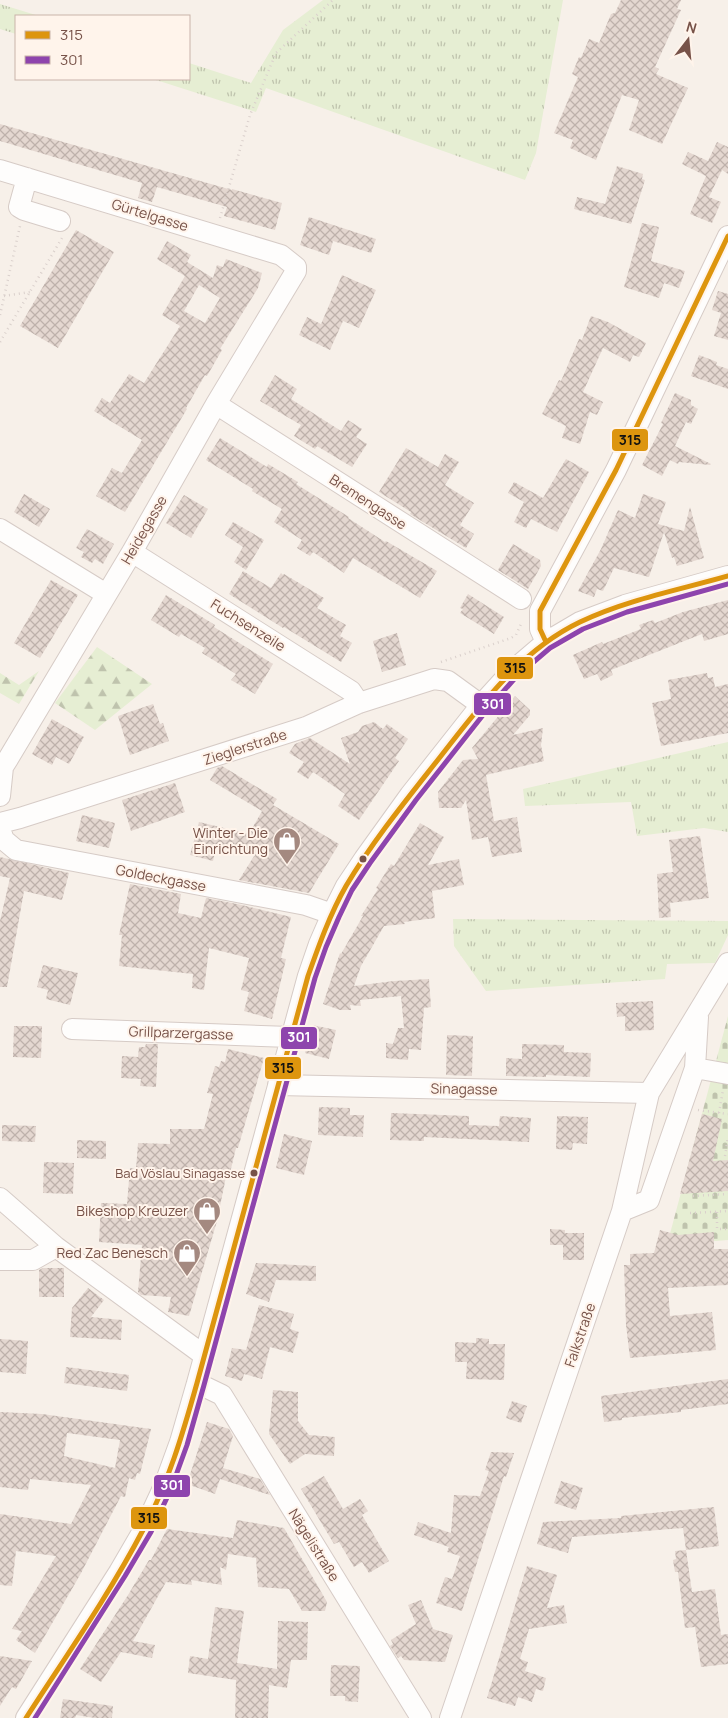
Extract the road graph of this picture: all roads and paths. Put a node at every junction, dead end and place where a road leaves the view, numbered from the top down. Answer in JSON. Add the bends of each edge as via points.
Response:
{"nodes":[{"id":1,"x":333,"y":0,"type":"edge"},
{"id":2,"x":0,"y":170,"type":"edge"},
{"id":3,"x":27,"y":178,"type":"junction"},
{"id":4,"x":24,"y":210,"type":"junction"},
{"id":5,"x":62,"y":228,"type":"joint"},
{"id":6,"x":216,"y":234,"type":"junction"},
{"id":7,"x":728,"y":236,"type":"edge"},
{"id":8,"x":296,"y":267,"type":"joint"},
{"id":9,"x":30,"y":292,"type":"junction"},
{"id":10,"x":4,"y":296,"type":"junction"},
{"id":11,"x":0,"y":314,"type":"edge"},
{"id":12,"x":0,"y":342,"type":"edge"},
{"id":13,"x":216,"y":404,"type":"junction"},
{"id":14,"x":0,"y":529,"type":"edge"},
{"id":15,"x":132,"y":552,"type":"junction"},
{"id":16,"x":728,"y":576,"type":"edge"},
{"id":17,"x":106,"y":594,"type":"junction"},
{"id":18,"x":520,"y":599,"type":"dead end"},
{"id":19,"x":523,"y":620,"type":"dead end"},
{"id":20,"x":546,"y":642,"type":"junction"},
{"id":21,"x":434,"y":679,"type":"junction"},
{"id":22,"x":359,"y":703,"type":"junction"},
{"id":23,"x":481,"y":705,"type":"junction"},
{"id":24,"x":0,"y":796,"type":"edge"},
{"id":25,"x":0,"y":822,"type":"edge"},
{"id":26,"x":0,"y":829,"type":"edge"},
{"id":27,"x":332,"y":914,"type":"junction"},
{"id":28,"x":728,"y":963,"type":"edge"},
{"id":29,"x":698,"y":1013,"type":"junction"},
{"id":30,"x":72,"y":1029,"type":"dead end"},
{"id":31,"x":290,"y":1037,"type":"junction"},
{"id":32,"x":695,"y":1068,"type":"junction"},
{"id":33,"x":728,"y":1074,"type":"edge"},
{"id":34,"x":278,"y":1085,"type":"junction"},
{"id":35,"x":649,"y":1094,"type":"junction"},
{"id":36,"x":682,"y":1106,"type":"junction"},
{"id":37,"x":728,"y":1114,"type":"edge"},
{"id":38,"x":728,"y":1137,"type":"edge"},
{"id":39,"x":725,"y":1156,"type":"dead end"},
{"id":40,"x":728,"y":1194,"type":"edge"},
{"id":41,"x":693,"y":1196,"type":"dead end"},
{"id":42,"x":0,"y":1198,"type":"edge"},
{"id":43,"x":622,"y":1211,"type":"junction"},
{"id":44,"x":728,"y":1211,"type":"edge"},
{"id":45,"x":717,"y":1212,"type":"junction"},
{"id":46,"x":690,"y":1213,"type":"dead end"},
{"id":47,"x":728,"y":1229,"type":"edge"},
{"id":48,"x":56,"y":1247,"type":"junction"},
{"id":49,"x":0,"y":1260,"type":"edge"},
{"id":50,"x":205,"y":1356,"type":"junction"},
{"id":51,"x":197,"y":1383,"type":"junction"},
{"id":52,"x":26,"y":1718,"type":"edge"},
{"id":53,"x":421,"y":1718,"type":"edge"},
{"id":54,"x":450,"y":1718,"type":"edge"}],
"edges":[{"from":1,"to":6,"type":"path","via":[[276,52],[250,115]]},
{"from":2,"to":3,"type":"street","name":"Gürtelgasse"},
{"from":3,"to":4,"type":"street","via":[[19,207]]},
{"from":3,"to":6,"type":"street","name":"Gürtelgasse"},
{"from":4,"to":5,"type":"street"},
{"from":4,"to":10,"type":"path"},
{"from":5,"to":9,"type":"path"},
{"from":6,"to":8,"type":"street","name":"Gürtelgasse","via":[[281,255]]},
{"from":7,"to":20,"type":"street","via":[[616,470],[540,611],[540,629]]},
{"from":8,"to":13,"type":"street","name":"Heidegasse","via":[[296,272]]},
{"from":9,"to":10,"type":"path"},
{"from":9,"to":12,"type":"path"},
{"from":10,"to":11,"type":"path"},
{"from":13,"to":15,"type":"street","name":"Heidegasse"},
{"from":13,"to":18,"type":"street","name":"Bremengasse"},
{"from":14,"to":17,"type":"street"},
{"from":15,"to":17,"type":"street","name":"Heidegasse"},
{"from":15,"to":22,"type":"street","name":"Fuchsenzeile","via":[[351,691]]},
{"from":16,"to":20,"type":"street","via":[[624,605],[580,622]]},
{"from":17,"to":24,"type":"street","name":"Heidegasse","via":[[3,767]]},
{"from":19,"to":21,"type":"path","via":[[511,638],[431,665]]},
{"from":20,"to":23,"type":"street","via":[[511,672]]},
{"from":21,"to":22,"type":"street","name":"Zieglerstraße"},
{"from":21,"to":23,"type":"street","via":[[448,681]]},
{"from":22,"to":25,"type":"street","name":"Zieglerstraße","via":[[306,727]]},
{"from":23,"to":27,"type":"street","via":[[364,859]]},
{"from":26,"to":27,"type":"street","name":"Goldeckgasse","via":[[4,840],[16,850],[306,905]]},
{"from":27,"to":31,"type":"street","via":[[308,976]]},
{"from":28,"to":29,"type":"street","name":"Falkstraße"},
{"from":29,"to":32,"type":"street"},
{"from":29,"to":35,"type":"street","name":"Falkstraße"},
{"from":30,"to":31,"type":"street","name":"Grillparzergasse"},
{"from":31,"to":34,"type":"street"},
{"from":32,"to":33,"type":"street"},
{"from":32,"to":36,"type":"street"},
{"from":34,"to":35,"type":"street","name":"Sinagasse"},
{"from":34,"to":50,"type":"street"},
{"from":35,"to":43,"type":"street","name":"Falkstraße"},
{"from":36,"to":37,"type":"path"},
{"from":36,"to":43,"type":"street","via":[[649,1200]]},
{"from":38,"to":39,"type":"path"},
{"from":40,"to":41,"type":"path"},
{"from":42,"to":48,"type":"street"},
{"from":43,"to":54,"type":"street","name":"Falkstraße"},
{"from":44,"to":45,"type":"path"},
{"from":45,"to":46,"type":"path"},
{"from":45,"to":47,"type":"path","via":[[718,1229]]},
{"from":48,"to":49,"type":"street","via":[[33,1260]]},
{"from":48,"to":50,"type":"street"},
{"from":50,"to":51,"type":"street"},
{"from":51,"to":52,"type":"street","via":[[164,1486],[144,1529]]},
{"from":51,"to":53,"type":"street","name":"Nägelistraße","via":[[222,1395]]}]}
